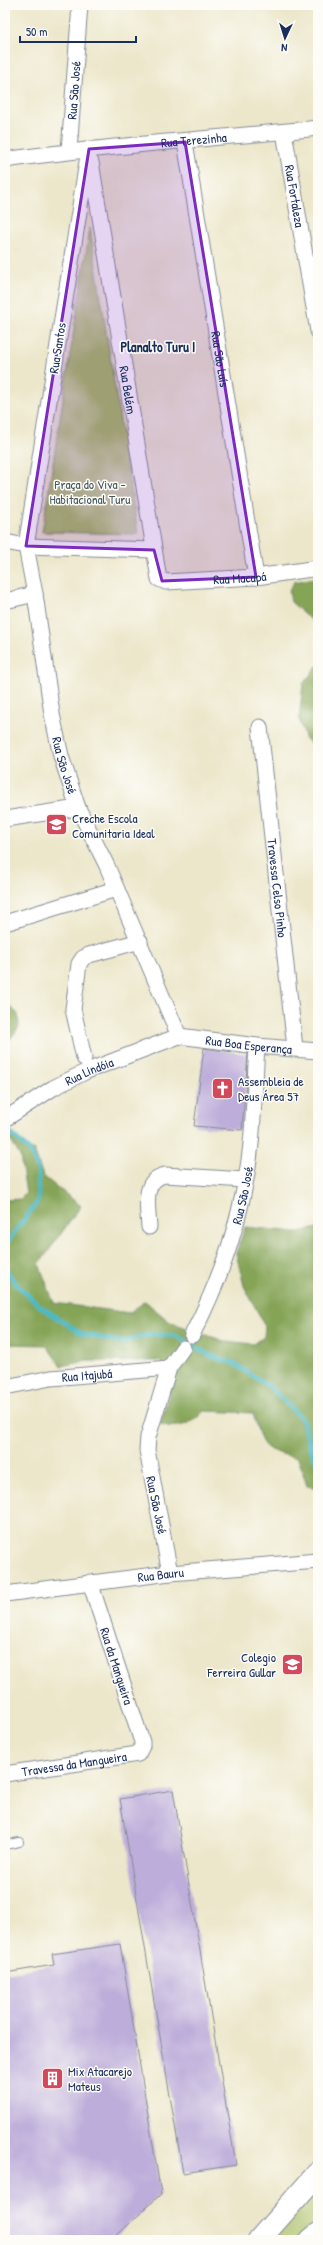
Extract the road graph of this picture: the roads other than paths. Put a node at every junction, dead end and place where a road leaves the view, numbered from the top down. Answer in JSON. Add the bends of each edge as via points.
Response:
{"nodes":[{"id":1,"x":80,"y":5,"type":"edge"},
{"id":2,"x":318,"y":128,"type":"edge"},
{"id":3,"x":284,"y":132,"type":"junction"},
{"id":4,"x":185,"y":142,"type":"junction"},
{"id":5,"x":89,"y":149,"type":"junction"},
{"id":6,"x":69,"y":151,"type":"junction"},
{"id":7,"x":5,"y":160,"type":"edge"},
{"id":8,"x":318,"y":332,"type":"edge"},
{"id":9,"x":5,"y":542,"type":"edge"},
{"id":10,"x":26,"y":546,"type":"junction"},
{"id":11,"x":154,"y":550,"type":"junction"},
{"id":12,"x":318,"y":568,"type":"edge"},
{"id":13,"x":256,"y":577,"type":"junction"},
{"id":14,"x":162,"y":581,"type":"joint"},
{"id":15,"x":36,"y":594,"type":"junction"},
{"id":16,"x":5,"y":602,"type":"edge"},
{"id":17,"x":260,"y":727,"type":"dead end"},
{"id":18,"x":78,"y":808,"type":"junction"},
{"id":19,"x":5,"y":819,"type":"edge"},
{"id":20,"x":116,"y":889,"type":"junction"},
{"id":21,"x":5,"y":923,"type":"edge"},
{"id":22,"x":140,"y":941,"type":"junction"},
{"id":23,"x":179,"y":1036,"type":"junction"},
{"id":24,"x":257,"y":1046,"type":"junction"},
{"id":25,"x":295,"y":1048,"type":"junction"},
{"id":26,"x":318,"y":1051,"type":"edge"},
{"id":27,"x":84,"y":1058,"type":"dead end"},
{"id":28,"x":5,"y":1119,"type":"edge"},
{"id":29,"x":245,"y":1180,"type":"junction"},
{"id":30,"x":149,"y":1227,"type":"dead end"},
{"id":31,"x":192,"y":1335,"type":"dead end"},
{"id":32,"x":183,"y":1348,"type":"dead end"},
{"id":33,"x":169,"y":1368,"type":"junction"},
{"id":34,"x":5,"y":1387,"type":"edge"},
{"id":35,"x":318,"y":1561,"type":"edge"},
{"id":36,"x":170,"y":1573,"type":"junction"},
{"id":37,"x":90,"y":1582,"type":"junction"},
{"id":38,"x":5,"y":1594,"type":"edge"},
{"id":39,"x":141,"y":1750,"type":"joint"},
{"id":40,"x":5,"y":1774,"type":"edge"},
{"id":41,"x":19,"y":1842,"type":"dead end"},
{"id":42,"x":5,"y":1845,"type":"edge"},
{"id":43,"x":318,"y":2173,"type":"edge"},
{"id":44,"x":259,"y":2240,"type":"edge"}],
"edges":[{"from":1,"to":6,"type":"street","name":"Rua São José"},
{"from":2,"to":3,"type":"street","name":"Rua Terezinha"},
{"from":3,"to":4,"type":"street","name":"Rua Terezinha"},
{"from":3,"to":8,"type":"street","name":"Rua Fortaleza"},
{"from":4,"to":5,"type":"street","name":"Rua Terezinha"},
{"from":4,"to":13,"type":"street","name":"Rua São Luís"},
{"from":5,"to":6,"type":"street","name":"Rua Terezinha"},
{"from":5,"to":10,"type":"street","name":"Rua Santos"},
{"from":5,"to":11,"type":"street","name":"Rua Belém"},
{"from":6,"to":7,"type":"street","name":"Rua Terezinha"},
{"from":9,"to":10,"type":"street"},
{"from":10,"to":11,"type":"street"},
{"from":10,"to":15,"type":"street","name":"Rua São José"},
{"from":11,"to":14,"type":"street","name":"Rua Belém","via":[[158,576]]},
{"from":12,"to":13,"type":"street","name":"Rua Macapá"},
{"from":13,"to":14,"type":"street","name":"Rua Macapá"},
{"from":15,"to":16,"type":"street"},
{"from":15,"to":18,"type":"street","name":"Rua São José","via":[[52,714],[61,756]]},
{"from":17,"to":25,"type":"street","name":"Travessa Celso Pinho"},
{"from":18,"to":19,"type":"street"},
{"from":18,"to":20,"type":"street","name":"Rua São José"},
{"from":20,"to":21,"type":"street"},
{"from":20,"to":22,"type":"street","name":"Rua São José"},
{"from":22,"to":23,"type":"street","name":"Rua São José"},
{"from":22,"to":27,"type":"street","via":[[83,958],[79,964],[73,1010]]},
{"from":23,"to":24,"type":"street","name":"Rua Boa Esperança"},
{"from":23,"to":28,"type":"street","name":"Rua Lindóia","via":[[87,1071],[53,1088]]},
{"from":24,"to":25,"type":"street","name":"Rua Boa Esperança"},
{"from":24,"to":29,"type":"street","name":"Rua São José","via":[[251,1144]]},
{"from":25,"to":26,"type":"street","name":"Rua Boa Esperança"},
{"from":29,"to":30,"type":"street","via":[[158,1177],[151,1183],[148,1191]]},
{"from":29,"to":31,"type":"street","name":"Rua São José","via":[[236,1225],[224,1264]]},
{"from":32,"to":33,"type":"street","name":"Rua São José"},
{"from":33,"to":34,"type":"street","name":"Rua Itajubá","via":[[51,1378]]},
{"from":33,"to":36,"type":"street","name":"Rua São José","via":[[148,1438],[147,1450]]},
{"from":35,"to":36,"type":"street","name":"Rua Bauru"},
{"from":36,"to":37,"type":"street","name":"Rua Bauru"},
{"from":37,"to":38,"type":"street","name":"Rua Bauru"},
{"from":37,"to":39,"type":"street","name":"Rua da Mangueira","via":[[142,1742]]},
{"from":39,"to":40,"type":"street","name":"Travessa da Mangueira","via":[[138,1754]]},
{"from":41,"to":42,"type":"lane"},
{"from":43,"to":44,"type":"main road"}]}
